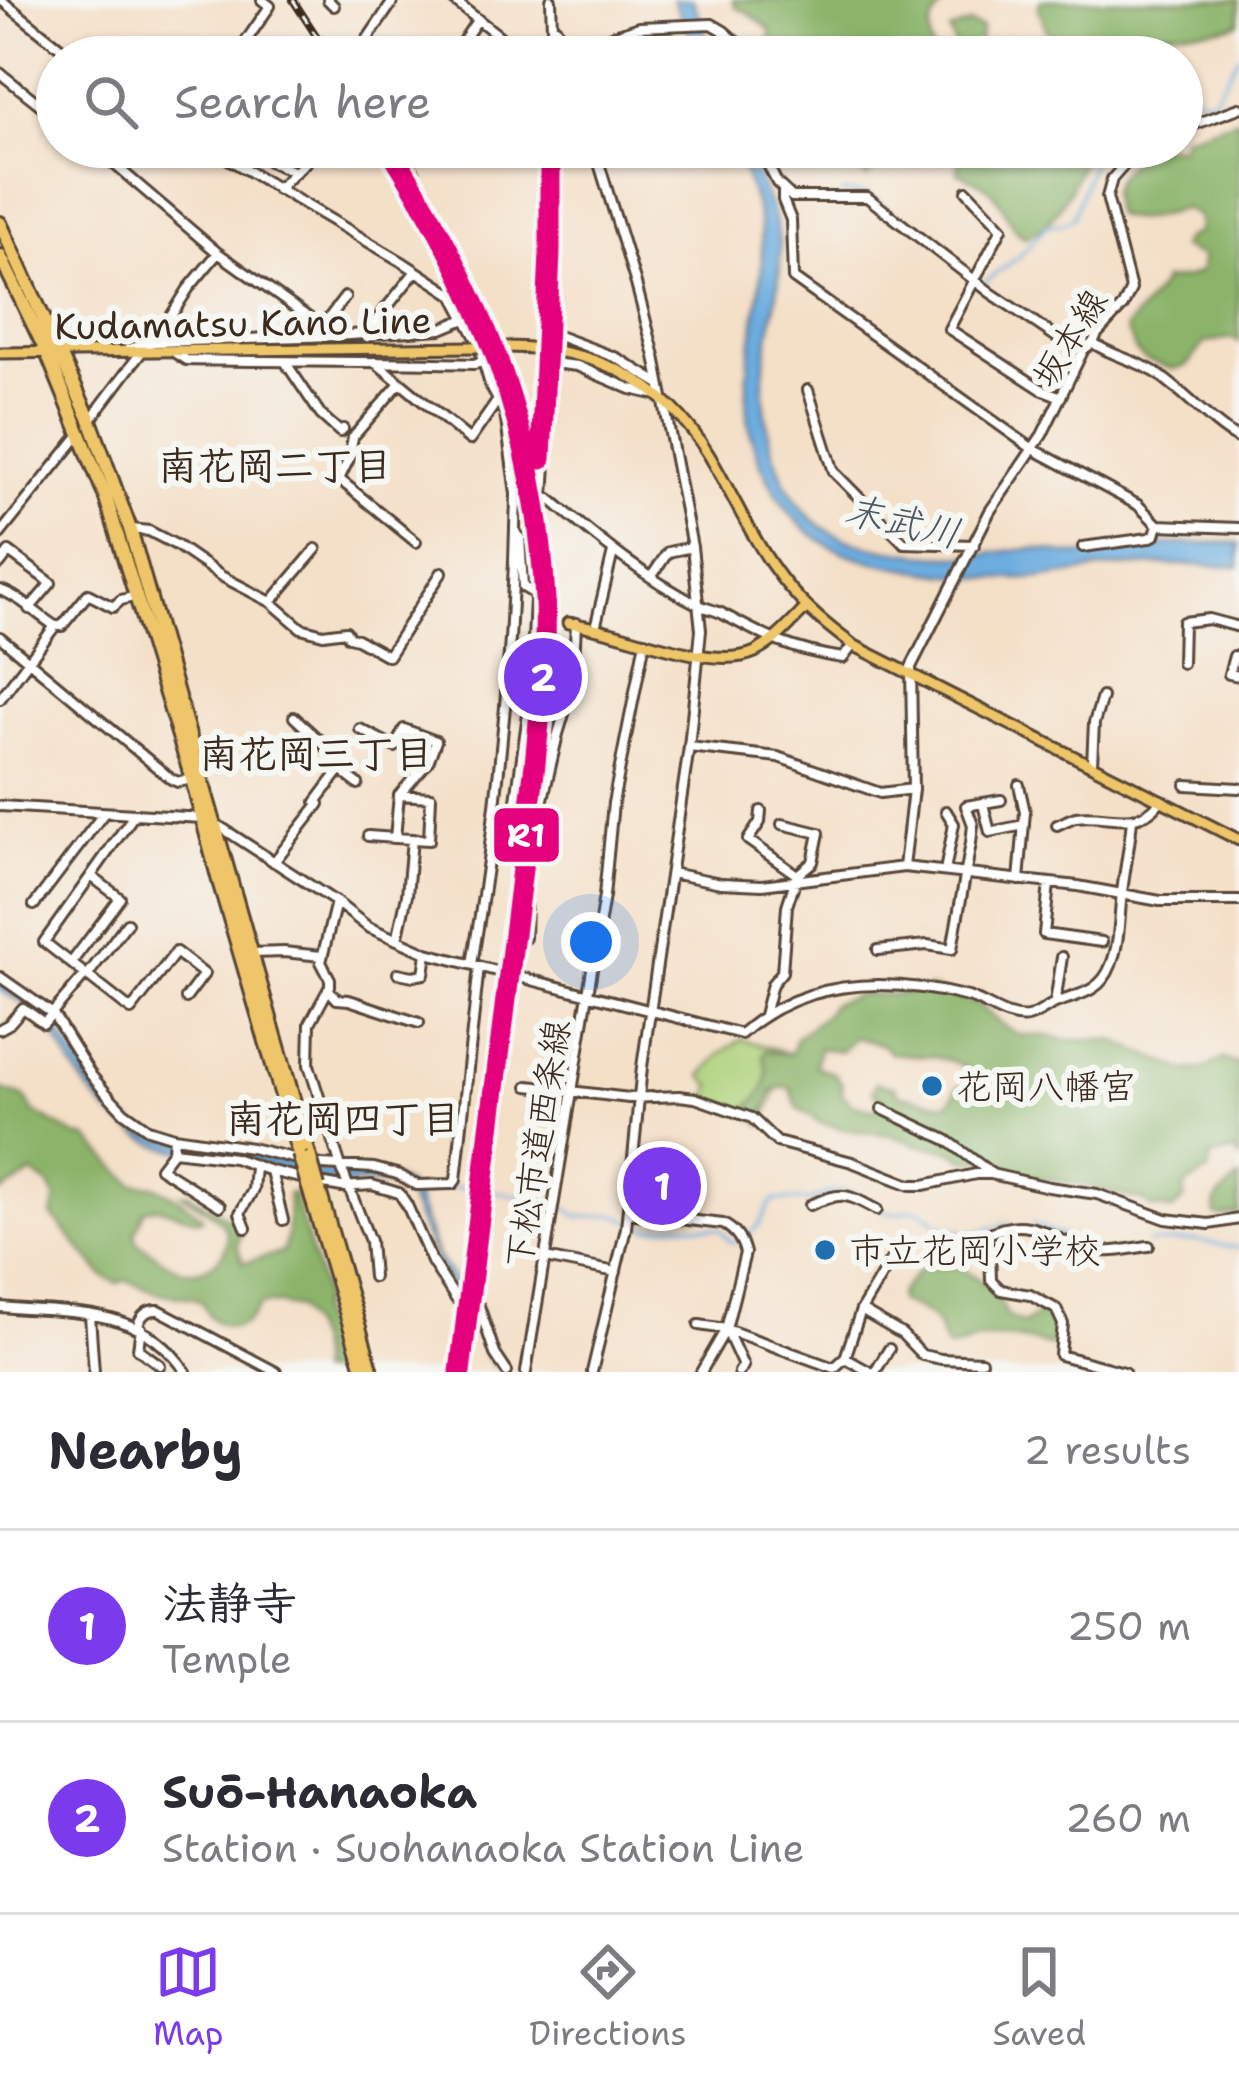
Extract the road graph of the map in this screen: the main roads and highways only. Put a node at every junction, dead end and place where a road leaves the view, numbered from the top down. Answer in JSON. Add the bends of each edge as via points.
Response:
{"nodes":[{"id":1,"x":0,"y":223,"type":"edge"},
{"id":2,"x":0,"y":256,"type":"edge"},
{"id":3,"x":0,"y":353,"type":"edge"},
{"id":4,"x":54,"y":353,"type":"junction"},
{"id":5,"x":806,"y":608,"type":"junction"},
{"id":6,"x":572,"y":623,"type":"road end"},
{"id":7,"x":1239,"y":840,"type":"edge"},
{"id":8,"x":304,"y":1156,"type":"junction"},
{"id":9,"x":368,"y":1372,"type":"edge"}],
"edges":[{"from":1,"to":4,"type":"highway"},
{"from":2,"to":4,"type":"highway"},
{"from":3,"to":4,"type":"main road","name":"Kudamatsu Kano Line"},
{"from":4,"to":5,"type":"main road","name":"Kudamatsu Kano Line","bridge":true,"via":[[473,346],[572,352],[660,393]]},
{"from":4,"to":8,"type":"highway","via":[[138,596]]},
{"from":4,"to":8,"type":"highway","via":[[90,420],[130,529]]},
{"from":5,"to":6,"type":"main road","via":[[760,650],[734,658]]},
{"from":5,"to":7,"type":"main road","name":"Kudamatsu Kano Line","via":[[853,645]]},
{"from":8,"to":9,"type":"highway","bridge":true}]}
